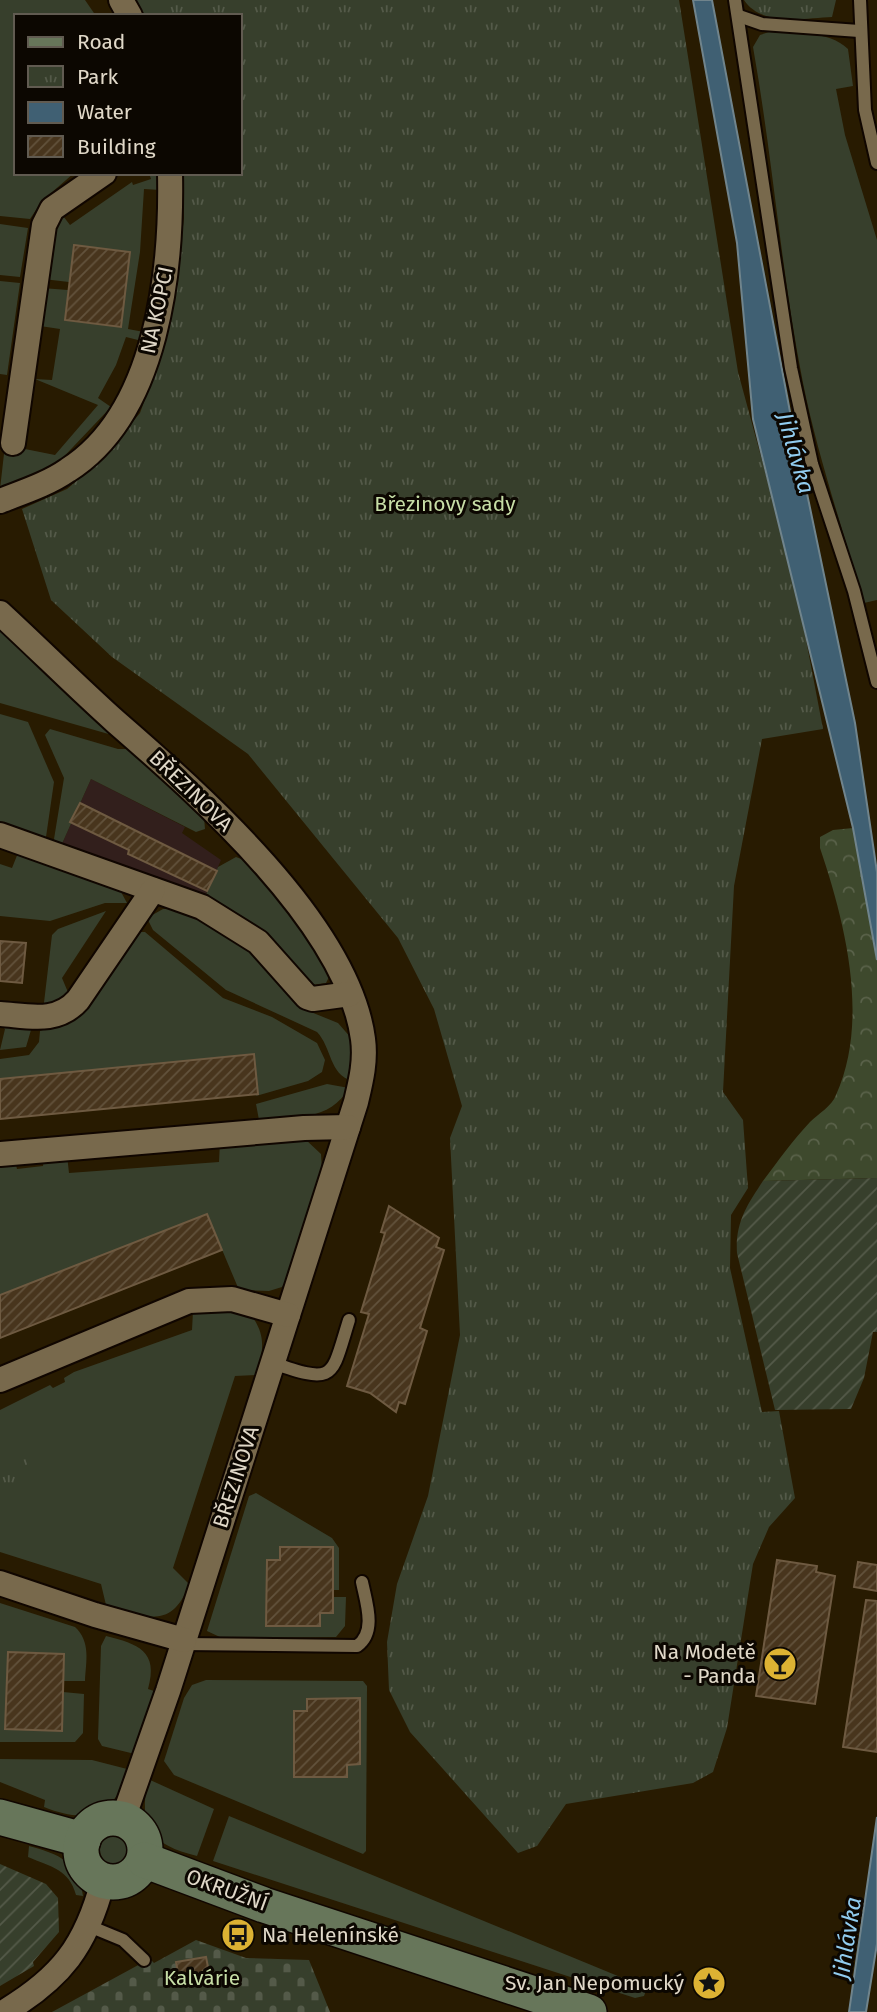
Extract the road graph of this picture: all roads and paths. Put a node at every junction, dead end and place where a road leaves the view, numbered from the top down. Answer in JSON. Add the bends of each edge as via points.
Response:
{"nodes":[{"id":1,"x":736,"y":0,"type":"edge"},
{"id":2,"x":860,"y":0,"type":"edge"},
{"id":3,"x":739,"y":16,"type":"junction"},
{"id":4,"x":859,"y":32,"type":"junction"},
{"id":5,"x":877,"y":163,"type":"edge"},
{"id":6,"x":101,"y":175,"type":"edge"},
{"id":7,"x":170,"y":175,"type":"edge"},
{"id":8,"x":13,"y":443,"type":"dead end"},
{"id":9,"x":0,"y":501,"type":"edge"},
{"id":10,"x":0,"y":613,"type":"edge"},
{"id":11,"x":877,"y":682,"type":"edge"},
{"id":12,"x":0,"y":835,"type":"edge"},
{"id":13,"x":153,"y":890,"type":"junction"},
{"id":14,"x":349,"y":994,"type":"junction"},
{"id":15,"x":0,"y":1014,"type":"edge"},
{"id":16,"x":348,"y":1128,"type":"junction"},
{"id":17,"x":0,"y":1154,"type":"edge"},
{"id":18,"x":288,"y":1315,"type":"junction"},
{"id":19,"x":349,"y":1320,"type":"dead end"},
{"id":20,"x":273,"y":1363,"type":"junction"},
{"id":21,"x":0,"y":1380,"type":"edge"},
{"id":22,"x":362,"y":1582,"type":"dead end"},
{"id":23,"x":0,"y":1583,"type":"edge"},
{"id":24,"x":183,"y":1642,"type":"junction"},
{"id":25,"x":0,"y":1817,"type":"edge"},
{"id":26,"x":123,"y":1819,"type":"junction"},
{"id":27,"x":83,"y":1840,"type":"junction"},
{"id":28,"x":144,"y":1860,"type":"junction"},
{"id":29,"x":103,"y":1881,"type":"junction"},
{"id":30,"x":89,"y":1926,"type":"junction"},
{"id":31,"x":144,"y":1960,"type":"dead end"},
{"id":32,"x":4,"y":2012,"type":"edge"},
{"id":33,"x":589,"y":2012,"type":"edge"}],
"edges":[{"from":1,"to":3,"type":"lane"},
{"from":2,"to":4,"type":"lane"},
{"from":3,"to":4,"type":"lane","via":[[762,24]]},
{"from":3,"to":11,"type":"lane","via":[[791,368],[813,464],[854,591]]},
{"from":4,"to":5,"type":"lane","via":[[865,110]]},
{"from":6,"to":8,"type":"street","via":[[52,209],[44,225]]},
{"from":7,"to":9,"type":"street","name":"NA KOPCI","via":[[172,236],[157,328],[140,378],[104,437],[88,454],[69,470]]},
{"from":10,"to":14,"type":"street","name":"BŘEZINOVA","via":[[265,862],[330,954]]},
{"from":12,"to":13,"type":"street"},
{"from":13,"to":14,"type":"street","via":[[202,907],[237,927],[258,943],[307,997]]},
{"from":13,"to":15,"type":"street","via":[[67,1011],[51,1017]]},
{"from":14,"to":16,"type":"street","name":"BŘEZINOVA","via":[[364,1057]]},
{"from":16,"to":17,"type":"street"},
{"from":16,"to":18,"type":"street","name":"BŘEZINOVA"},
{"from":18,"to":20,"type":"street","name":"BŘEZINOVA"},
{"from":18,"to":21,"type":"street","via":[[232,1299],[189,1301]]},
{"from":19,"to":20,"type":"lane","via":[[334,1369],[326,1375]]},
{"from":20,"to":24,"type":"street","name":"BŘEZINOVA"},
{"from":22,"to":24,"type":"lane","via":[[369,1618],[367,1633],[357,1646]]},
{"from":23,"to":24,"type":"street"},
{"from":24,"to":26,"type":"street","name":"BŘEZINOVA"},
{"from":25,"to":27,"type":"street"},
{"from":26,"to":27,"type":"street","via":[[98,1822]]},
{"from":26,"to":28,"type":"street","via":[[142,1836]]},
{"from":27,"to":29,"type":"street","via":[[84,1865]]},
{"from":28,"to":29,"type":"street","via":[[129,1879]]},
{"from":28,"to":33,"type":"street","name":"OKRUŽNÍ","via":[[264,1905]]},
{"from":29,"to":30,"type":"street"},
{"from":30,"to":31,"type":"lane","via":[[122,1940]]},
{"from":30,"to":32,"type":"street","via":[[57,1975]]}]}
